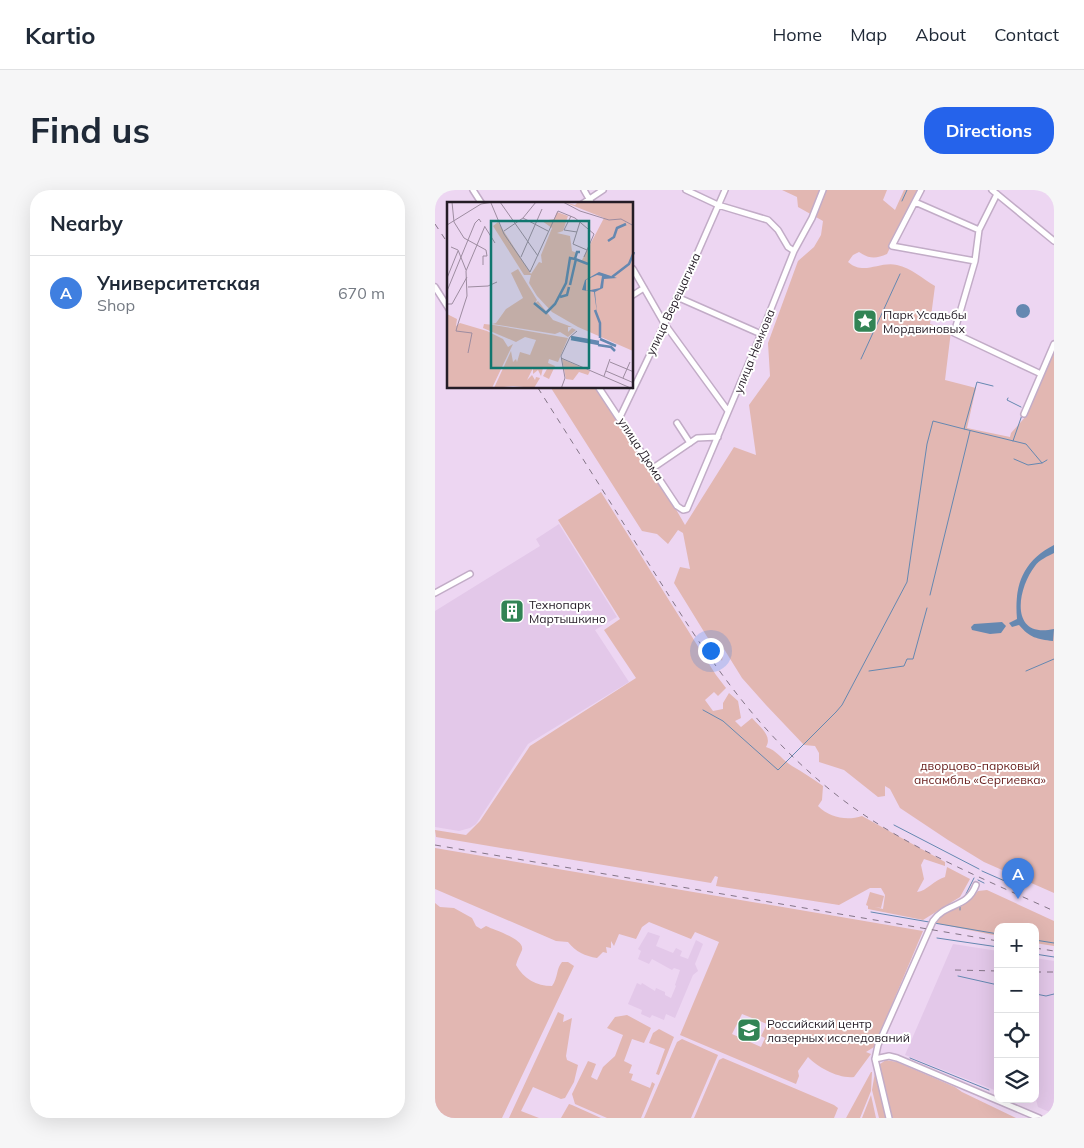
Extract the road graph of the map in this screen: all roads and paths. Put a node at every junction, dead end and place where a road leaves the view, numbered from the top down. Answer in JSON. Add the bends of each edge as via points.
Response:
{"nodes":[{"id":1,"x":473,"y":190,"type":"edge"},
{"id":2,"x":583,"y":190,"type":"edge"},
{"id":3,"x":603,"y":190,"type":"edge"},
{"id":4,"x":687,"y":190,"type":"edge"},
{"id":5,"x":725,"y":190,"type":"edge"},
{"id":6,"x":823,"y":190,"type":"edge"},
{"id":7,"x":921,"y":190,"type":"edge"},
{"id":8,"x":992,"y":190,"type":"edge"},
{"id":9,"x":997,"y":194,"type":"junction"},
{"id":10,"x":590,"y":201,"type":"edge"},
{"id":11,"x":482,"y":202,"type":"edge"},
{"id":12,"x":915,"y":202,"type":"junction"},
{"id":13,"x":718,"y":205,"type":"junction"},
{"id":14,"x":979,"y":230,"type":"junction"},
{"id":15,"x":1054,"y":241,"type":"edge"},
{"id":16,"x":794,"y":251,"type":"junction"},
{"id":17,"x":975,"y":261,"type":"junction"},
{"id":18,"x":634,"y":271,"type":"edge"},
{"id":19,"x":435,"y":287,"type":"edge"},
{"id":20,"x":644,"y":288,"type":"junction"},
{"id":21,"x":634,"y":294,"type":"edge"},
{"id":22,"x":677,"y":296,"type":"junction"},
{"id":23,"x":447,"y":306,"type":"edge"},
{"id":24,"x":665,"y":323,"type":"junction"},
{"id":25,"x":761,"y":334,"type":"junction"},
{"id":26,"x":1054,"y":344,"type":"edge"},
{"id":27,"x":1041,"y":374,"type":"junction"},
{"id":28,"x":634,"y":388,"type":"edge"},
{"id":29,"x":600,"y":389,"type":"edge"},
{"id":30,"x":633,"y":389,"type":"edge"},
{"id":31,"x":729,"y":411,"type":"junction"},
{"id":32,"x":1024,"y":414,"type":"dead end"},
{"id":33,"x":620,"y":417,"type":"junction"},
{"id":34,"x":677,"y":423,"type":"dead end"},
{"id":35,"x":717,"y":437,"type":"junction"},
{"id":36,"x":690,"y":443,"type":"junction"},
{"id":37,"x":653,"y":468,"type":"junction"},
{"id":38,"x":683,"y":510,"type":"joint"},
{"id":39,"x":470,"y":574,"type":"dead end"},
{"id":40,"x":435,"y":593,"type":"edge"},
{"id":41,"x":975,"y":885,"type":"dead end"},
{"id":42,"x":875,"y":1059,"type":"junction"},
{"id":43,"x":889,"y":1118,"type":"edge"},
{"id":44,"x":1039,"y":1118,"type":"edge"}],
"edges":[{"from":1,"to":11,"type":"street"},
{"from":2,"to":10,"type":"street"},
{"from":3,"to":10,"type":"street"},
{"from":4,"to":13,"type":"street"},
{"from":5,"to":13,"type":"street","name":"улица Верещагина"},
{"from":6,"to":16,"type":"street","name":"улица Немкова"},
{"from":7,"to":12,"type":"street"},
{"from":8,"to":9,"type":"street"},
{"from":9,"to":14,"type":"street"},
{"from":9,"to":15,"type":"street"},
{"from":12,"to":14,"type":"street"},
{"from":12,"to":17,"type":"street","via":[[892,246]]},
{"from":13,"to":16,"type":"street","via":[[767,220]]},
{"from":13,"to":22,"type":"street","name":"улица Верещагина"},
{"from":14,"to":17,"type":"street"},
{"from":16,"to":25,"type":"street","name":"улица Немкова"},
{"from":17,"to":27,"type":"street","via":[[954,333]]},
{"from":18,"to":20,"type":"street"},
{"from":19,"to":23,"type":"street"},
{"from":20,"to":21,"type":"street"},
{"from":20,"to":24,"type":"street"},
{"from":22,"to":24,"type":"street","name":"улица Верещагина"},
{"from":22,"to":25,"type":"street"},
{"from":24,"to":28,"type":"street","name":"улица Верещагина"},
{"from":24,"to":31,"type":"street"},
{"from":25,"to":31,"type":"street","name":"улица Немкова"},
{"from":26,"to":27,"type":"street"},
{"from":27,"to":32,"type":"street"},
{"from":29,"to":33,"type":"street","name":"улица Дюма"},
{"from":30,"to":33,"type":"street","name":"улица Верещагина"},
{"from":31,"to":35,"type":"street","name":"улица Немкова"},
{"from":33,"to":37,"type":"street","name":"улица Дюма"},
{"from":34,"to":36,"type":"street"},
{"from":35,"to":36,"type":"street","via":[[697,438]]},
{"from":35,"to":38,"type":"street","name":"улица Немкова","via":[[689,505]]},
{"from":36,"to":37,"type":"street"},
{"from":37,"to":38,"type":"street","name":"улица Дюма","via":[[677,506]]},
{"from":39,"to":40,"type":"street"},
{"from":41,"to":42,"type":"street","via":[[968,900],[945,910],[933,921],[878,1045]]},
{"from":42,"to":43,"type":"street"},
{"from":42,"to":44,"type":"street","via":[[897,1058]]}]}
